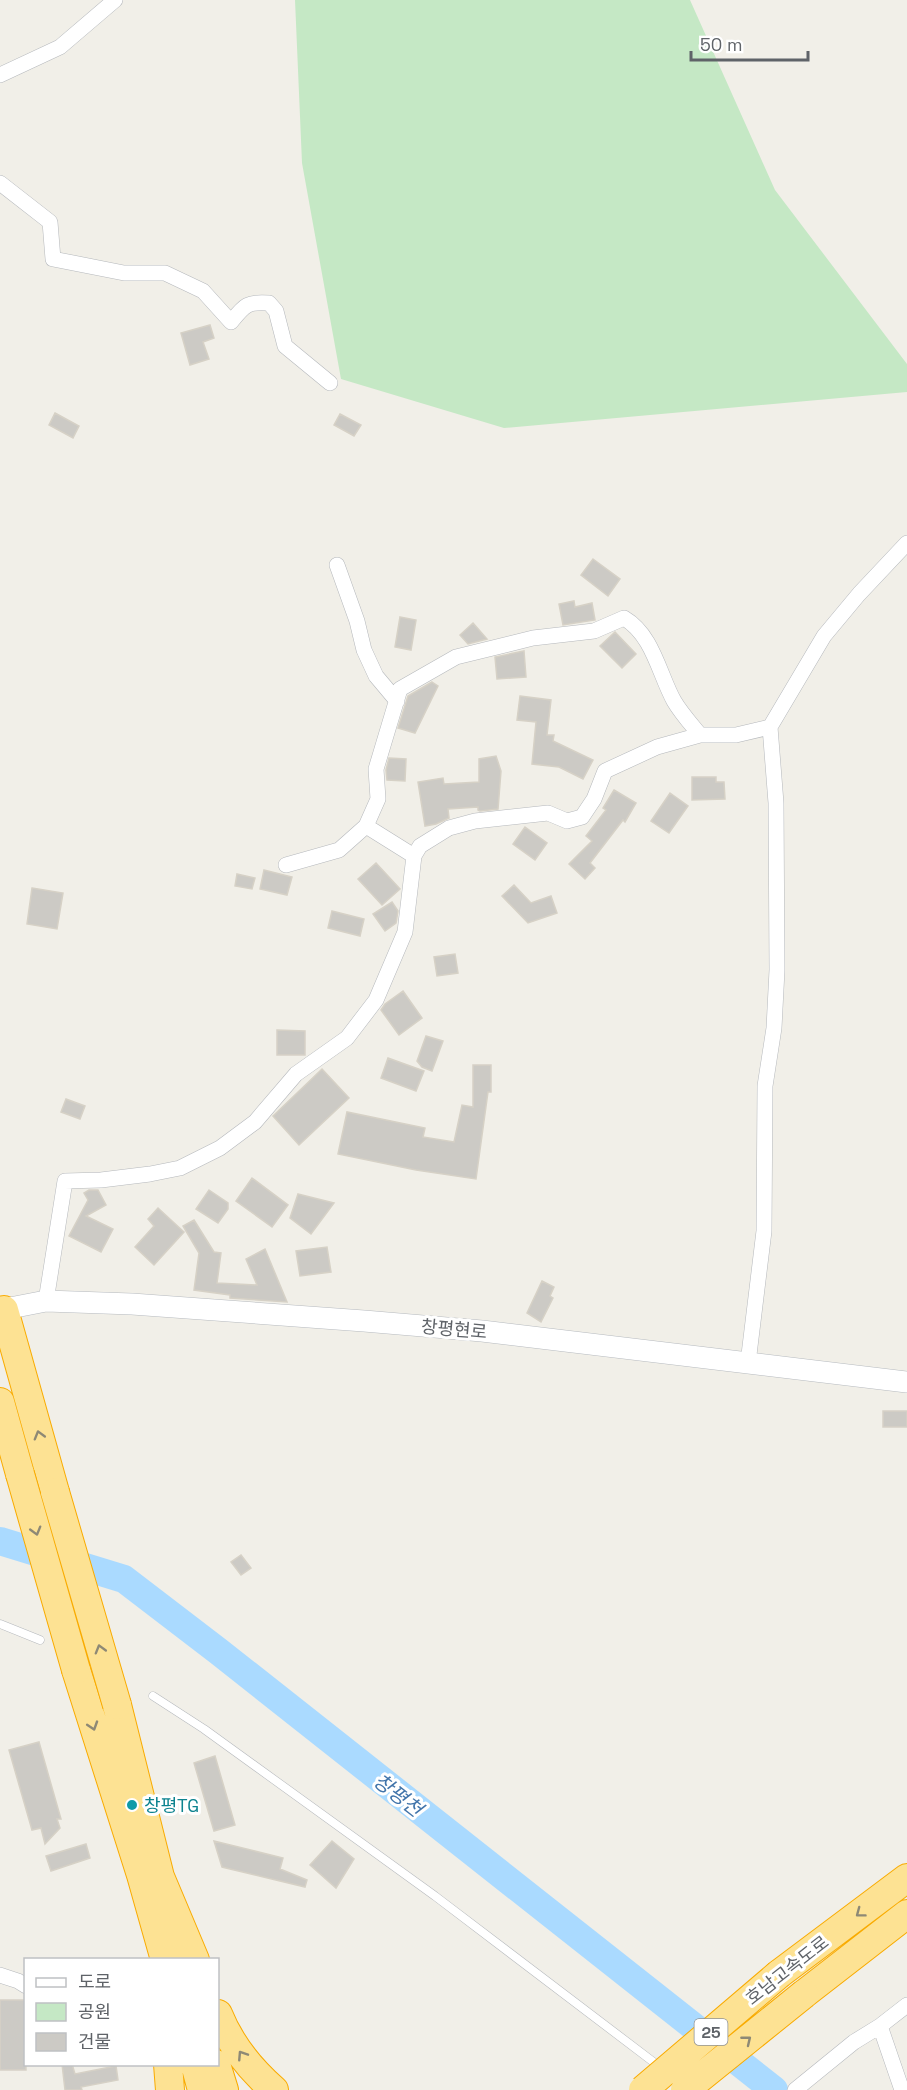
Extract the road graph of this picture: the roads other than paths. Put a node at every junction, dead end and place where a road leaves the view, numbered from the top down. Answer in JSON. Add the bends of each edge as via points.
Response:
{"nodes":[{"id":1,"x":115,"y":0,"type":"edge"},
{"id":2,"x":0,"y":75,"type":"edge"},
{"id":3,"x":0,"y":183,"type":"edge"},
{"id":4,"x":330,"y":383,"type":"dead end"},
{"id":5,"x":907,"y":543,"type":"edge"},
{"id":6,"x":337,"y":565,"type":"dead end"},
{"id":7,"x":397,"y":701,"type":"junction"},
{"id":8,"x":770,"y":727,"type":"junction"},
{"id":9,"x":700,"y":735,"type":"junction"},
{"id":10,"x":366,"y":826,"type":"junction"},
{"id":11,"x":414,"y":856,"type":"junction"},
{"id":12,"x":286,"y":865,"type":"dead end"},
{"id":13,"x":46,"y":1301,"type":"junction"},
{"id":14,"x":2,"y":1310,"type":"edge"},
{"id":15,"x":748,"y":1363,"type":"junction"},
{"id":16,"x":907,"y":1382,"type":"edge"},
{"id":17,"x":0,"y":1402,"type":"edge"},
{"id":18,"x":0,"y":1624,"type":"edge"},
{"id":19,"x":40,"y":1640,"type":"dead end"},
{"id":20,"x":153,"y":1696,"type":"dead end"},
{"id":21,"x":150,"y":1874,"type":"junction"},
{"id":22,"x":907,"y":1878,"type":"edge"},
{"id":23,"x":907,"y":1914,"type":"edge"},
{"id":24,"x":154,"y":1958,"type":"edge"},
{"id":25,"x":165,"y":1958,"type":"edge"},
{"id":26,"x":185,"y":1958,"type":"edge"},
{"id":27,"x":194,"y":1958,"type":"edge"},
{"id":28,"x":0,"y":1974,"type":"edge"},
{"id":29,"x":24,"y":1985,"type":"edge"},
{"id":30,"x":907,"y":2005,"type":"edge"},
{"id":31,"x":219,"y":2016,"type":"edge"},
{"id":32,"x":880,"y":2026,"type":"junction"},
{"id":33,"x":168,"y":2066,"type":"edge"},
{"id":34,"x":196,"y":2066,"type":"edge"},
{"id":35,"x":217,"y":2066,"type":"edge"},
{"id":36,"x":680,"y":2085,"type":"edge"},
{"id":37,"x":170,"y":2090,"type":"edge"},
{"id":38,"x":202,"y":2090,"type":"edge"},
{"id":39,"x":224,"y":2090,"type":"edge"},
{"id":40,"x":274,"y":2090,"type":"edge"},
{"id":41,"x":643,"y":2090,"type":"edge"},
{"id":42,"x":795,"y":2090,"type":"edge"},
{"id":43,"x":902,"y":2090,"type":"edge"}],
"edges":[{"from":1,"to":2,"type":"street","via":[[60,47]]},
{"from":3,"to":4,"type":"street","via":[[50,222],[53,260],[124,273],[165,273],[202,291],[231,322],[245,306],[269,303],[276,311],[285,346]]},
{"from":5,"to":8,"type":"street","via":[[824,636]]},
{"from":6,"to":7,"type":"street","via":[[364,650],[376,676]]},
{"from":7,"to":9,"type":"street","via":[[400,689],[456,657],[533,638],[594,631],[624,618],[635,624],[655,655],[675,702]]},
{"from":7,"to":10,"type":"street","via":[[376,769],[378,799]]},
{"from":8,"to":9,"type":"street","via":[[736,735]]},
{"from":8,"to":15,"type":"street","via":[[776,803],[777,970],[765,1086],[764,1231]]},
{"from":9,"to":11,"type":"street","via":[[657,747],[605,771],[582,817],[567,821],[548,813],[475,821],[449,828],[420,846]]},
{"from":10,"to":11,"type":"street"},
{"from":10,"to":12,"type":"street","via":[[339,850]]},
{"from":11,"to":13,"type":"street","via":[[405,932],[376,1000],[347,1038],[296,1074],[255,1122],[220,1148],[180,1168],[101,1180],[65,1181]]},
{"from":13,"to":14,"type":"main road","name":"창평현로"},
{"from":13,"to":15,"type":"main road","name":"창평현로","via":[[364,1321]]},
{"from":21,"to":14,"type":"highway","one_way":true,"bridge":true,"via":[[117,1705]]},
{"from":15,"to":16,"type":"main road","name":"창평현로"},
{"from":17,"to":21,"type":"highway","one_way":true,"bridge":true,"via":[[76,1670]]},
{"from":18,"to":19,"type":"lane"},
{"from":20,"to":36,"type":"lane","via":[[435,1896],[650,2058]]},
{"from":21,"to":24,"type":"highway"},
{"from":21,"to":25,"type":"highway"},
{"from":21,"to":26,"type":"highway"},
{"from":21,"to":27,"type":"highway"},
{"from":22,"to":41,"type":"highway","name":"호남고속도로","number":"25","one_way":true,"bridge":true,"via":[[779,1974]]},
{"from":36,"to":23,"type":"highway","name":"호남고속도로","number":"25","one_way":true,"bridge":true},
{"from":28,"to":29,"type":"street"},
{"from":30,"to":32,"type":"street"},
{"from":40,"to":31,"type":"highway","one_way":true,"via":[[251,2069]]},
{"from":32,"to":42,"type":"street"},
{"from":32,"to":43,"type":"street"},
{"from":33,"to":37,"type":"highway"},
{"from":34,"to":38,"type":"highway"},
{"from":35,"to":39,"type":"highway"}]}
